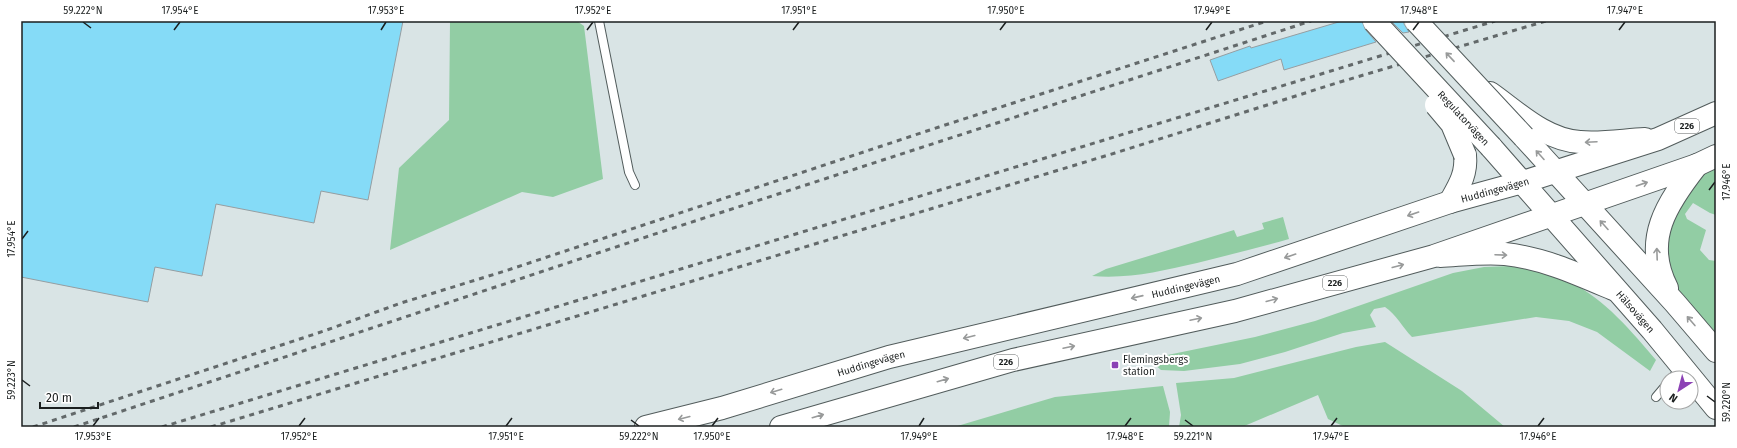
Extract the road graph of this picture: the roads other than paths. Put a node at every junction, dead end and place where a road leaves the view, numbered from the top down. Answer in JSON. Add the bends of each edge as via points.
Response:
{"nodes":[{"id":1,"x":599,"y":21,"type":"edge"},
{"id":2,"x":1366,"y":21,"type":"edge"},
{"id":3,"x":1374,"y":21,"type":"edge"},
{"id":4,"x":1416,"y":21,"type":"edge"},
{"id":5,"x":1716,"y":113,"type":"edge"},
{"id":6,"x":1533,"y":134,"type":"junction"},
{"id":7,"x":1658,"y":139,"type":"junction"},
{"id":8,"x":1716,"y":156,"type":"edge"},
{"id":9,"x":1697,"y":165,"type":"junction"},
{"id":10,"x":1555,"y":172,"type":"junction"},
{"id":11,"x":1523,"y":182,"type":"junction"},
{"id":12,"x":635,"y":184,"type":"dead end"},
{"id":13,"x":1450,"y":202,"type":"junction"},
{"id":14,"x":1585,"y":204,"type":"junction"},
{"id":15,"x":1552,"y":216,"type":"junction"},
{"id":16,"x":1434,"y":256,"type":"junction"},
{"id":17,"x":1618,"y":291,"type":"junction"},
{"id":18,"x":1675,"y":303,"type":"junction"},
{"id":19,"x":1716,"y":351,"type":"edge"},
{"id":20,"x":1676,"y":370,"type":"edge"},
{"id":21,"x":1699,"y":392,"type":"edge"},
{"id":22,"x":1659,"y":393,"type":"edge"},
{"id":23,"x":1656,"y":397,"type":"dead end"},
{"id":24,"x":1716,"y":408,"type":"edge"},
{"id":25,"x":646,"y":427,"type":"edge"},
{"id":26,"x":781,"y":427,"type":"edge"}],
"edges":[{"from":1,"to":12,"type":"lane","via":[[629,172]]},
{"from":2,"to":13,"type":"main road","bridge":true,"via":[[1452,124],[1465,155],[1466,166],[1463,179]]},
{"from":3,"to":11,"type":"main road","name":"Regulatorvägen","bridge":true},
{"from":6,"to":4,"type":"main road","one_way":true,"bridge":true,"via":[[1470,78]]},
{"from":5,"to":7,"type":"main road","name":"Huddingevägen","number":"226"},
{"from":7,"to":6,"type":"main road","one_way":true,"via":[[1581,142]]},
{"from":10,"to":6,"type":"main road","one_way":true},
{"from":7,"to":10,"type":"main road","name":"Huddingevägen","number":"226"},
{"from":8,"to":9,"type":"main road","number":"226"},
{"from":14,"to":9,"type":"main road","number":"226","one_way":true},
{"from":18,"to":9,"type":"main road","one_way":true,"via":[[1661,277],[1656,242],[1667,207]]},
{"from":10,"to":11,"type":"main road","name":"Huddingevägen","number":"226"},
{"from":10,"to":14,"type":"main road"},
{"from":11,"to":13,"type":"main road","name":"Huddingevägen","number":"226"},
{"from":11,"to":15,"type":"main road","name":"Regulatorvägen"},
{"from":13,"to":25,"type":"main road","name":"Huddingevägen","number":"226","one_way":true,"via":[[1237,274],[889,357],[722,408]]},
{"from":14,"to":15,"type":"main road","number":"226"},
{"from":18,"to":14,"type":"main road","one_way":true},
{"from":15,"to":16,"type":"main road","number":"226"},
{"from":15,"to":17,"type":"main road","name":"Hälsovägen"},
{"from":16,"to":17,"type":"main road","one_way":true,"via":[[1504,254],[1535,259]]},
{"from":26,"to":16,"type":"main road","number":"226","one_way":true,"via":[[1013,360],[1235,311]]},
{"from":17,"to":20,"type":"main road","name":"Hälsovägen"},
{"from":19,"to":18,"type":"main road","one_way":true},
{"from":21,"to":24,"type":"main road","name":"Hälsovägen"},
{"from":22,"to":23,"type":"lane"}]}
